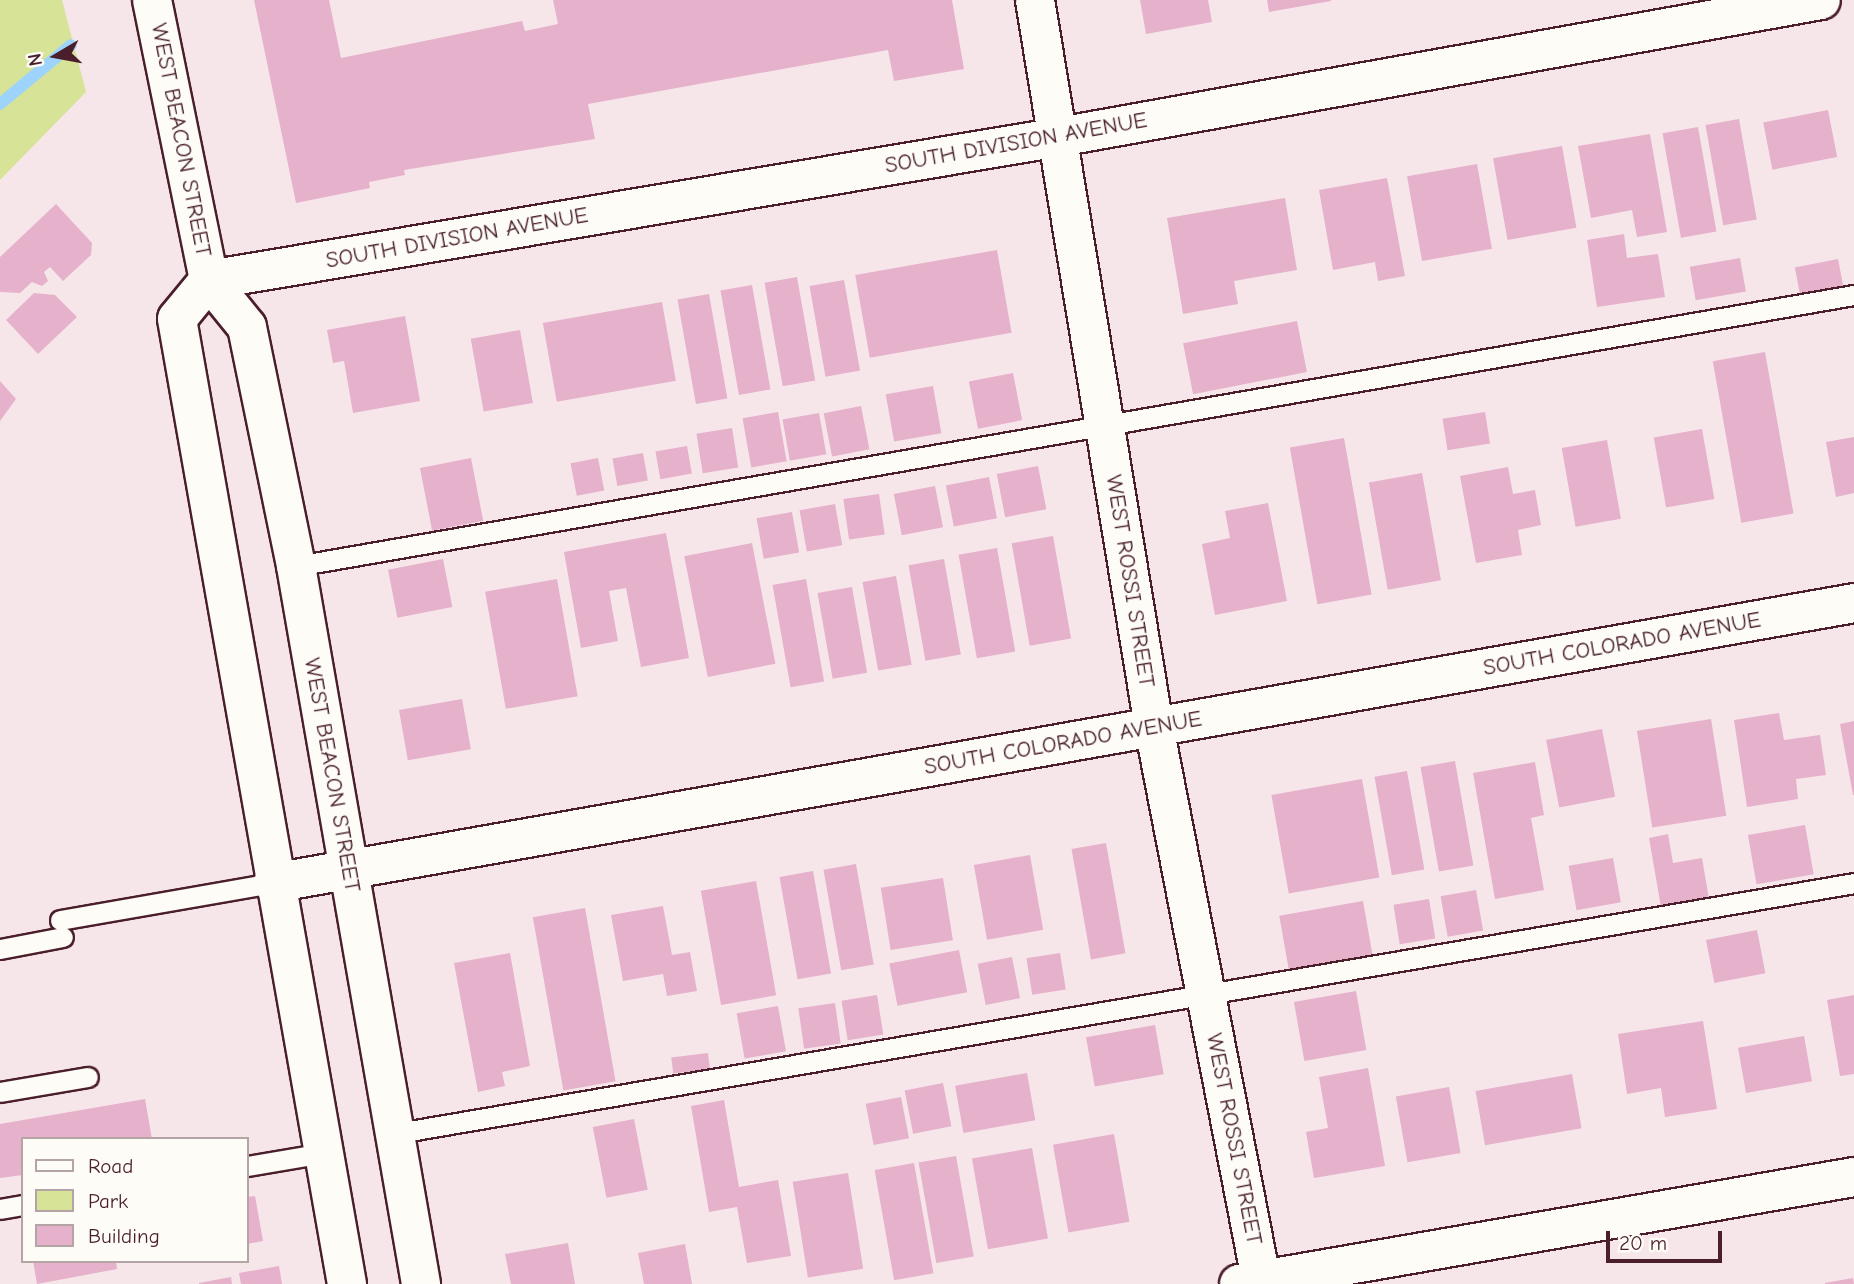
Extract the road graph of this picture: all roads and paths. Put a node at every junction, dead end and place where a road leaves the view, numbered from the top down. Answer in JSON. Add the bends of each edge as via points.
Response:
{"nodes":[{"id":1,"x":152,"y":0,"type":"edge"},
{"id":2,"x":1035,"y":0,"type":"edge"},
{"id":3,"x":1821,"y":0,"type":"edge"},
{"id":4,"x":1059,"y":137,"type":"junction"},
{"id":5,"x":209,"y":280,"type":"junction"},
{"id":6,"x":1854,"y":295,"type":"edge"},
{"id":7,"x":1104,"y":425,"type":"junction"},
{"id":8,"x":296,"y":566,"type":"junction"},
{"id":9,"x":1854,"y":603,"type":"edge"},
{"id":10,"x":1154,"y":727,"type":"junction"},
{"id":11,"x":348,"y":870,"type":"junction"},
{"id":12,"x":273,"y":883,"type":"junction"},
{"id":13,"x":1854,"y":883,"type":"edge"},
{"id":14,"x":0,"y":949,"type":"edge"},
{"id":15,"x":1206,"y":995,"type":"junction"},
{"id":16,"x":88,"y":1077,"type":"dead end"},
{"id":17,"x":0,"y":1092,"type":"edge"},
{"id":18,"x":392,"y":1134,"type":"junction"},
{"id":19,"x":324,"y":1153,"type":"junction"},
{"id":20,"x":248,"y":1166,"type":"edge"},
{"id":21,"x":1854,"y":1177,"type":"edge"},
{"id":22,"x":21,"y":1205,"type":"edge"},
{"id":23,"x":0,"y":1209,"type":"edge"},
{"id":24,"x":1254,"y":1283,"type":"edge"},
{"id":25,"x":347,"y":1284,"type":"edge"},
{"id":26,"x":421,"y":1284,"type":"edge"}],
"edges":[{"from":1,"to":5,"type":"street","name":"WEST BEACON STREET"},
{"from":2,"to":4,"type":"street","name":"WEST ROSSI STREET"},
{"from":3,"to":4,"type":"street","name":"SOUTH DIVISION AVENUE"},
{"from":4,"to":5,"type":"street","name":"SOUTH DIVISION AVENUE"},
{"from":4,"to":7,"type":"street","name":"WEST ROSSI STREET"},
{"from":5,"to":8,"type":"street","name":"WEST BEACON STREET","via":[[247,327]]},
{"from":5,"to":12,"type":"street","name":"WEST BEACON STREET","via":[[177,319]]},
{"from":6,"to":7,"type":"lane"},
{"from":7,"to":8,"type":"lane"},
{"from":7,"to":10,"type":"street","name":"WEST ROSSI STREET"},
{"from":8,"to":11,"type":"street","name":"WEST BEACON STREET"},
{"from":9,"to":10,"type":"street","name":"SOUTH COLORADO AVENUE"},
{"from":10,"to":11,"type":"street","name":"SOUTH COLORADO AVENUE"},
{"from":10,"to":15,"type":"street","name":"WEST ROSSI STREET"},
{"from":11,"to":12,"type":"street","name":"SOUTH COLORADO AVENUE"},
{"from":11,"to":18,"type":"street","name":"WEST BEACON STREET"},
{"from":12,"to":14,"type":"lane","via":[[61,929]]},
{"from":12,"to":19,"type":"street","name":"WEST BEACON STREET"},
{"from":13,"to":15,"type":"lane"},
{"from":15,"to":18,"type":"lane"},
{"from":15,"to":24,"type":"street","name":"WEST ROSSI STREET"},
{"from":16,"to":17,"type":"lane"},
{"from":18,"to":26,"type":"street","name":"WEST BEACON STREET"},
{"from":19,"to":20,"type":"lane"},
{"from":19,"to":25,"type":"street","name":"WEST BEACON STREET"},
{"from":21,"to":24,"type":"street"},
{"from":22,"to":23,"type":"lane"}]}
